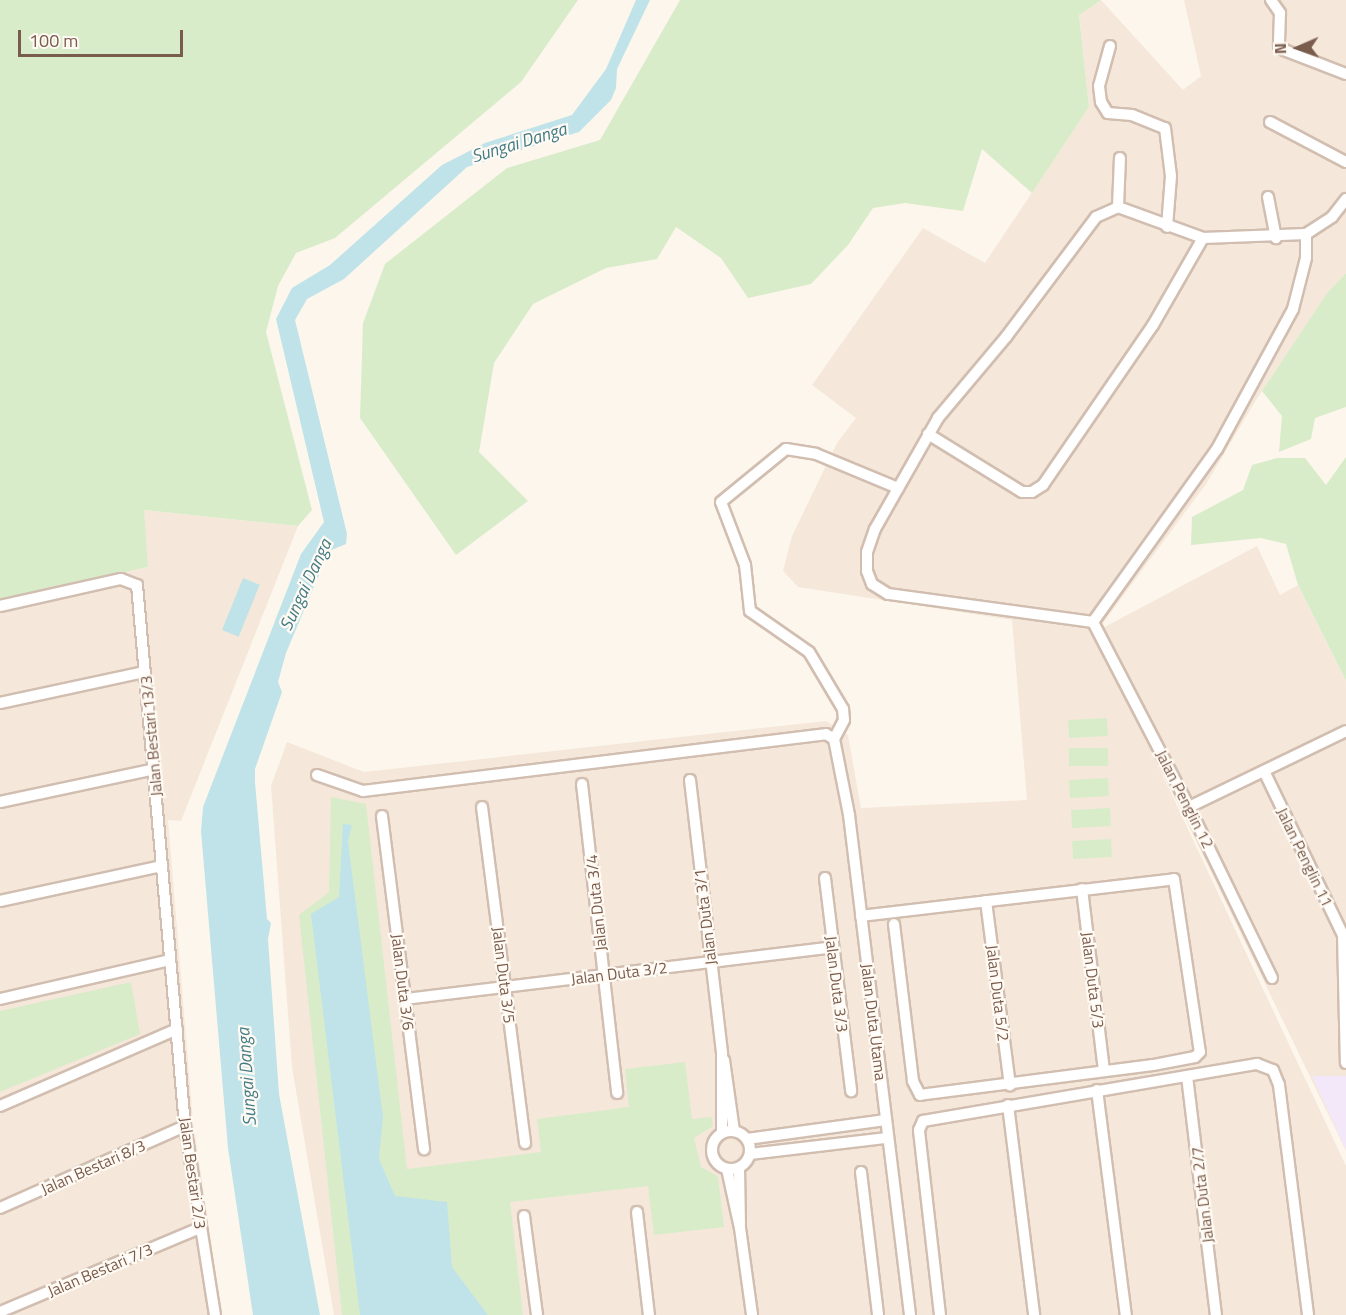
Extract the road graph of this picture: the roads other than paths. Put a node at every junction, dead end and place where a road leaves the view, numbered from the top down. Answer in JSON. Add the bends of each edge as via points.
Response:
{"nodes":[{"id":1,"x":1271,"y":0,"type":"edge"},
{"id":2,"x":1110,"y":46,"type":"dead end"},
{"id":3,"x":1346,"y":74,"type":"edge"},
{"id":4,"x":1270,"y":122,"type":"dead end"},
{"id":5,"x":1120,"y":158,"type":"dead end"},
{"id":6,"x":1346,"y":162,"type":"edge"},
{"id":7,"x":1268,"y":197,"type":"dead end"},
{"id":8,"x":1346,"y":199,"type":"edge"},
{"id":9,"x":1118,"y":207,"type":"junction"},
{"id":10,"x":1167,"y":227,"type":"junction"},
{"id":11,"x":1306,"y":234,"type":"junction"},
{"id":12,"x":1203,"y":237,"type":"junction"},
{"id":13,"x":1276,"y":238,"type":"junction"},
{"id":14,"x":928,"y":434,"type":"junction"},
{"id":15,"x":898,"y":488,"type":"junction"},
{"id":16,"x":0,"y":606,"type":"edge"},
{"id":17,"x":1093,"y":622,"type":"junction"},
{"id":18,"x":145,"y":672,"type":"junction"},
{"id":19,"x":0,"y":703,"type":"edge"},
{"id":20,"x":1346,"y":731,"type":"edge"},
{"id":21,"x":830,"y":736,"type":"junction"},
{"id":22,"x":155,"y":769,"type":"junction"},
{"id":23,"x":1264,"y":771,"type":"junction"},
{"id":24,"x":317,"y":775,"type":"dead end"},
{"id":25,"x":690,"y":780,"type":"dead end"},
{"id":26,"x":582,"y":784,"type":"dead end"},
{"id":27,"x":0,"y":802,"type":"edge"},
{"id":28,"x":483,"y":807,"type":"dead end"},
{"id":29,"x":1189,"y":807,"type":"junction"},
{"id":30,"x":382,"y":816,"type":"dead end"},
{"id":31,"x":162,"y":866,"type":"junction"},
{"id":32,"x":825,"y":878,"type":"dead end"},
{"id":33,"x":1082,"y":889,"type":"junction"},
{"id":34,"x":0,"y":901,"type":"edge"},
{"id":35,"x":986,"y":901,"type":"junction"},
{"id":36,"x":861,"y":916,"type":"junction"},
{"id":37,"x":894,"y":924,"type":"dead end"},
{"id":38,"x":832,"y":947,"type":"junction"},
{"id":39,"x":170,"y":960,"type":"junction"},
{"id":40,"x":711,"y":961,"type":"junction"},
{"id":41,"x":604,"y":974,"type":"junction"},
{"id":42,"x":1272,"y":978,"type":"dead end"},
{"id":43,"x":505,"y":986,"type":"junction"},
{"id":44,"x":0,"y":999,"type":"edge"},
{"id":45,"x":405,"y":999,"type":"junction"},
{"id":46,"x":177,"y":1029,"type":"junction"},
{"id":47,"x":722,"y":1054,"type":"junction"},
{"id":48,"x":1345,"y":1057,"type":"edge"},
{"id":49,"x":1104,"y":1071,"type":"junction"},
{"id":50,"x":1187,"y":1076,"type":"junction"},
{"id":51,"x":1010,"y":1086,"type":"junction"},
{"id":52,"x":1097,"y":1090,"type":"junction"},
{"id":53,"x":851,"y":1091,"type":"dead end"},
{"id":54,"x":617,"y":1093,"type":"dead end"},
{"id":55,"x":1008,"y":1105,"type":"junction"},
{"id":56,"x":0,"y":1106,"type":"edge"},
{"id":57,"x":886,"y":1120,"type":"junction"},
{"id":58,"x":185,"y":1126,"type":"junction"},
{"id":59,"x":734,"y":1131,"type":"junction"},
{"id":60,"x":722,"y":1133,"type":"junction"},
{"id":61,"x":887,"y":1138,"type":"junction"},
{"id":62,"x":747,"y":1139,"type":"junction"},
{"id":63,"x":525,"y":1143,"type":"dead end"},
{"id":64,"x":424,"y":1149,"type":"dead end"},
{"id":65,"x":750,"y":1154,"type":"junction"},
{"id":66,"x":739,"y":1168,"type":"junction"},
{"id":67,"x":727,"y":1169,"type":"junction"},
{"id":68,"x":861,"y":1172,"type":"dead end"},
{"id":69,"x":0,"y":1208,"type":"edge"},
{"id":70,"x":637,"y":1212,"type":"dead end"},
{"id":71,"x":524,"y":1215,"type":"dead end"},
{"id":72,"x":200,"y":1228,"type":"junction"},
{"id":73,"x":740,"y":1228,"type":"junction"},
{"id":74,"x":0,"y":1312,"type":"edge"},
{"id":75,"x":215,"y":1315,"type":"edge"},
{"id":76,"x":537,"y":1315,"type":"edge"},
{"id":77,"x":649,"y":1315,"type":"edge"},
{"id":78,"x":752,"y":1315,"type":"edge"},
{"id":79,"x":878,"y":1315,"type":"edge"},
{"id":80,"x":910,"y":1315,"type":"edge"},
{"id":81,"x":940,"y":1315,"type":"edge"},
{"id":82,"x":1034,"y":1315,"type":"edge"},
{"id":83,"x":1126,"y":1315,"type":"edge"},
{"id":84,"x":1216,"y":1315,"type":"edge"},
{"id":85,"x":1308,"y":1315,"type":"edge"}],
"edges":[{"from":1,"to":3,"type":"street","via":[[1280,13],[1279,45],[1284,50]]},
{"from":2,"to":10,"type":"street","via":[[1099,86],[1101,102],[1108,112],[1132,115],[1165,128],[1171,176]]},
{"from":4,"to":6,"type":"street"},
{"from":5,"to":9,"type":"street"},
{"from":7,"to":13,"type":"street"},
{"from":8,"to":11,"type":"street","via":[[1332,217]]},
{"from":9,"to":10,"type":"street"},
{"from":9,"to":14,"type":"street","via":[[1096,217]]},
{"from":10,"to":12,"type":"street"},
{"from":11,"to":13,"type":"street"},
{"from":11,"to":17,"type":"street","via":[[1306,258],[1293,309],[1226,433],[1199,480]]},
{"from":12,"to":13,"type":"street"},
{"from":12,"to":14,"type":"street","via":[[1153,325],[1038,489],[1022,492]]},
{"from":14,"to":15,"type":"street"},
{"from":15,"to":17,"type":"street","via":[[867,552],[867,572],[872,584],[888,594]]},
{"from":15,"to":21,"type":"street","via":[[816,454],[786,449],[721,502],[745,565],[750,611],[809,652],[843,710],[844,720]]},
{"from":16,"to":18,"type":"street","name":"Jalan Bestari 13/3","via":[[131,580],[140,594]]},
{"from":17,"to":29,"type":"street","name":"Jalan Penglin 12"},
{"from":18,"to":19,"type":"street"},
{"from":18,"to":22,"type":"street","name":"Jalan Bestari 13/3"},
{"from":20,"to":23,"type":"street"},
{"from":21,"to":24,"type":"street","via":[[363,791]]},
{"from":21,"to":36,"type":"street","name":"Jalan Duta Utama","via":[[849,815]]},
{"from":22,"to":27,"type":"street"},
{"from":22,"to":31,"type":"street","name":"Jalan Bestari 13/3"},
{"from":23,"to":29,"type":"street"},
{"from":23,"to":48,"type":"street","name":"Jalan Penglin 11","via":[[1343,935]]},
{"from":25,"to":40,"type":"street","name":"Jalan Duta 3/1"},
{"from":26,"to":41,"type":"street","name":"Jalan Duta 3/4"},
{"from":28,"to":43,"type":"street","name":"Jalan Duta 3/5"},
{"from":29,"to":42,"type":"street","name":"Jalan Penglin 12"},
{"from":30,"to":45,"type":"street","name":"Jalan Duta 3/6"},
{"from":31,"to":34,"type":"street"},
{"from":31,"to":39,"type":"street","name":"Jalan Bestari 13/3"},
{"from":32,"to":38,"type":"street","name":"Jalan Duta 3/3"},
{"from":33,"to":35,"type":"street"},
{"from":33,"to":49,"type":"street","name":"Jalan Duta 5/3"},
{"from":33,"to":49,"type":"street","via":[[1170,879],[1177,883],[1200,1046],[1194,1057]]},
{"from":35,"to":36,"type":"street"},
{"from":35,"to":51,"type":"street","name":"Jalan Duta 5/2"},
{"from":36,"to":57,"type":"street","name":"Jalan Duta Utama"},
{"from":37,"to":51,"type":"street","via":[[916,1092],[926,1096]]},
{"from":38,"to":40,"type":"street","name":"Jalan Duta 3/2"},
{"from":38,"to":53,"type":"street","name":"Jalan Duta 3/3"},
{"from":39,"to":44,"type":"street"},
{"from":39,"to":46,"type":"street","name":"Jalan Bestari 13/3"},
{"from":40,"to":41,"type":"street","name":"Jalan Duta 3/2"},
{"from":40,"to":47,"type":"street","name":"Jalan Duta 3/1"},
{"from":41,"to":43,"type":"street","name":"Jalan Duta 3/2"},
{"from":41,"to":54,"type":"street","name":"Jalan Duta 3/4"},
{"from":43,"to":45,"type":"street","name":"Jalan Duta 3/2"},
{"from":43,"to":63,"type":"street","name":"Jalan Duta 3/5"},
{"from":45,"to":64,"type":"street","name":"Jalan Duta 3/6"},
{"from":46,"to":56,"type":"street"},
{"from":46,"to":58,"type":"street","name":"Jalan Bestari 2/3"},
{"from":47,"to":59,"type":"street","name":"Jalan Duta 3/1","via":[[728,1071]]},
{"from":47,"to":60,"type":"street","name":"Jalan Duta 3/1"},
{"from":49,"to":51,"type":"street"},
{"from":50,"to":52,"type":"street"},
{"from":50,"to":84,"type":"street","name":"Jalan Duta 2/7"},
{"from":50,"to":85,"type":"street","via":[[1257,1064],[1277,1076]]},
{"from":52,"to":55,"type":"street"},
{"from":52,"to":83,"type":"street"},
{"from":55,"to":81,"type":"street","via":[[929,1118],[920,1125]]},
{"from":55,"to":82,"type":"street"},
{"from":57,"to":61,"type":"street","name":"Jalan Duta Utama"},
{"from":57,"to":62,"type":"street"},
{"from":58,"to":69,"type":"street","name":"Jalan Bestari 8/3"},
{"from":58,"to":72,"type":"street","name":"Jalan Bestari 2/3"},
{"from":59,"to":60,"type":"street"},
{"from":59,"to":62,"type":"street"},
{"from":60,"to":67,"type":"street","via":[[714,1143],[713,1156]]},
{"from":61,"to":65,"type":"street"},
{"from":61,"to":80,"type":"street","name":"Jalan Duta Utama"},
{"from":62,"to":65,"type":"street"},
{"from":65,"to":66,"type":"street"},
{"from":66,"to":67,"type":"street"},
{"from":66,"to":73,"type":"street"},
{"from":67,"to":73,"type":"street"},
{"from":68,"to":79,"type":"street"},
{"from":70,"to":77,"type":"street"},
{"from":71,"to":76,"type":"street"},
{"from":72,"to":74,"type":"street","name":"Jalan Bestari 7/3"},
{"from":72,"to":75,"type":"street","name":"Jalan Bestari 2/3"},
{"from":73,"to":78,"type":"street"}]}
